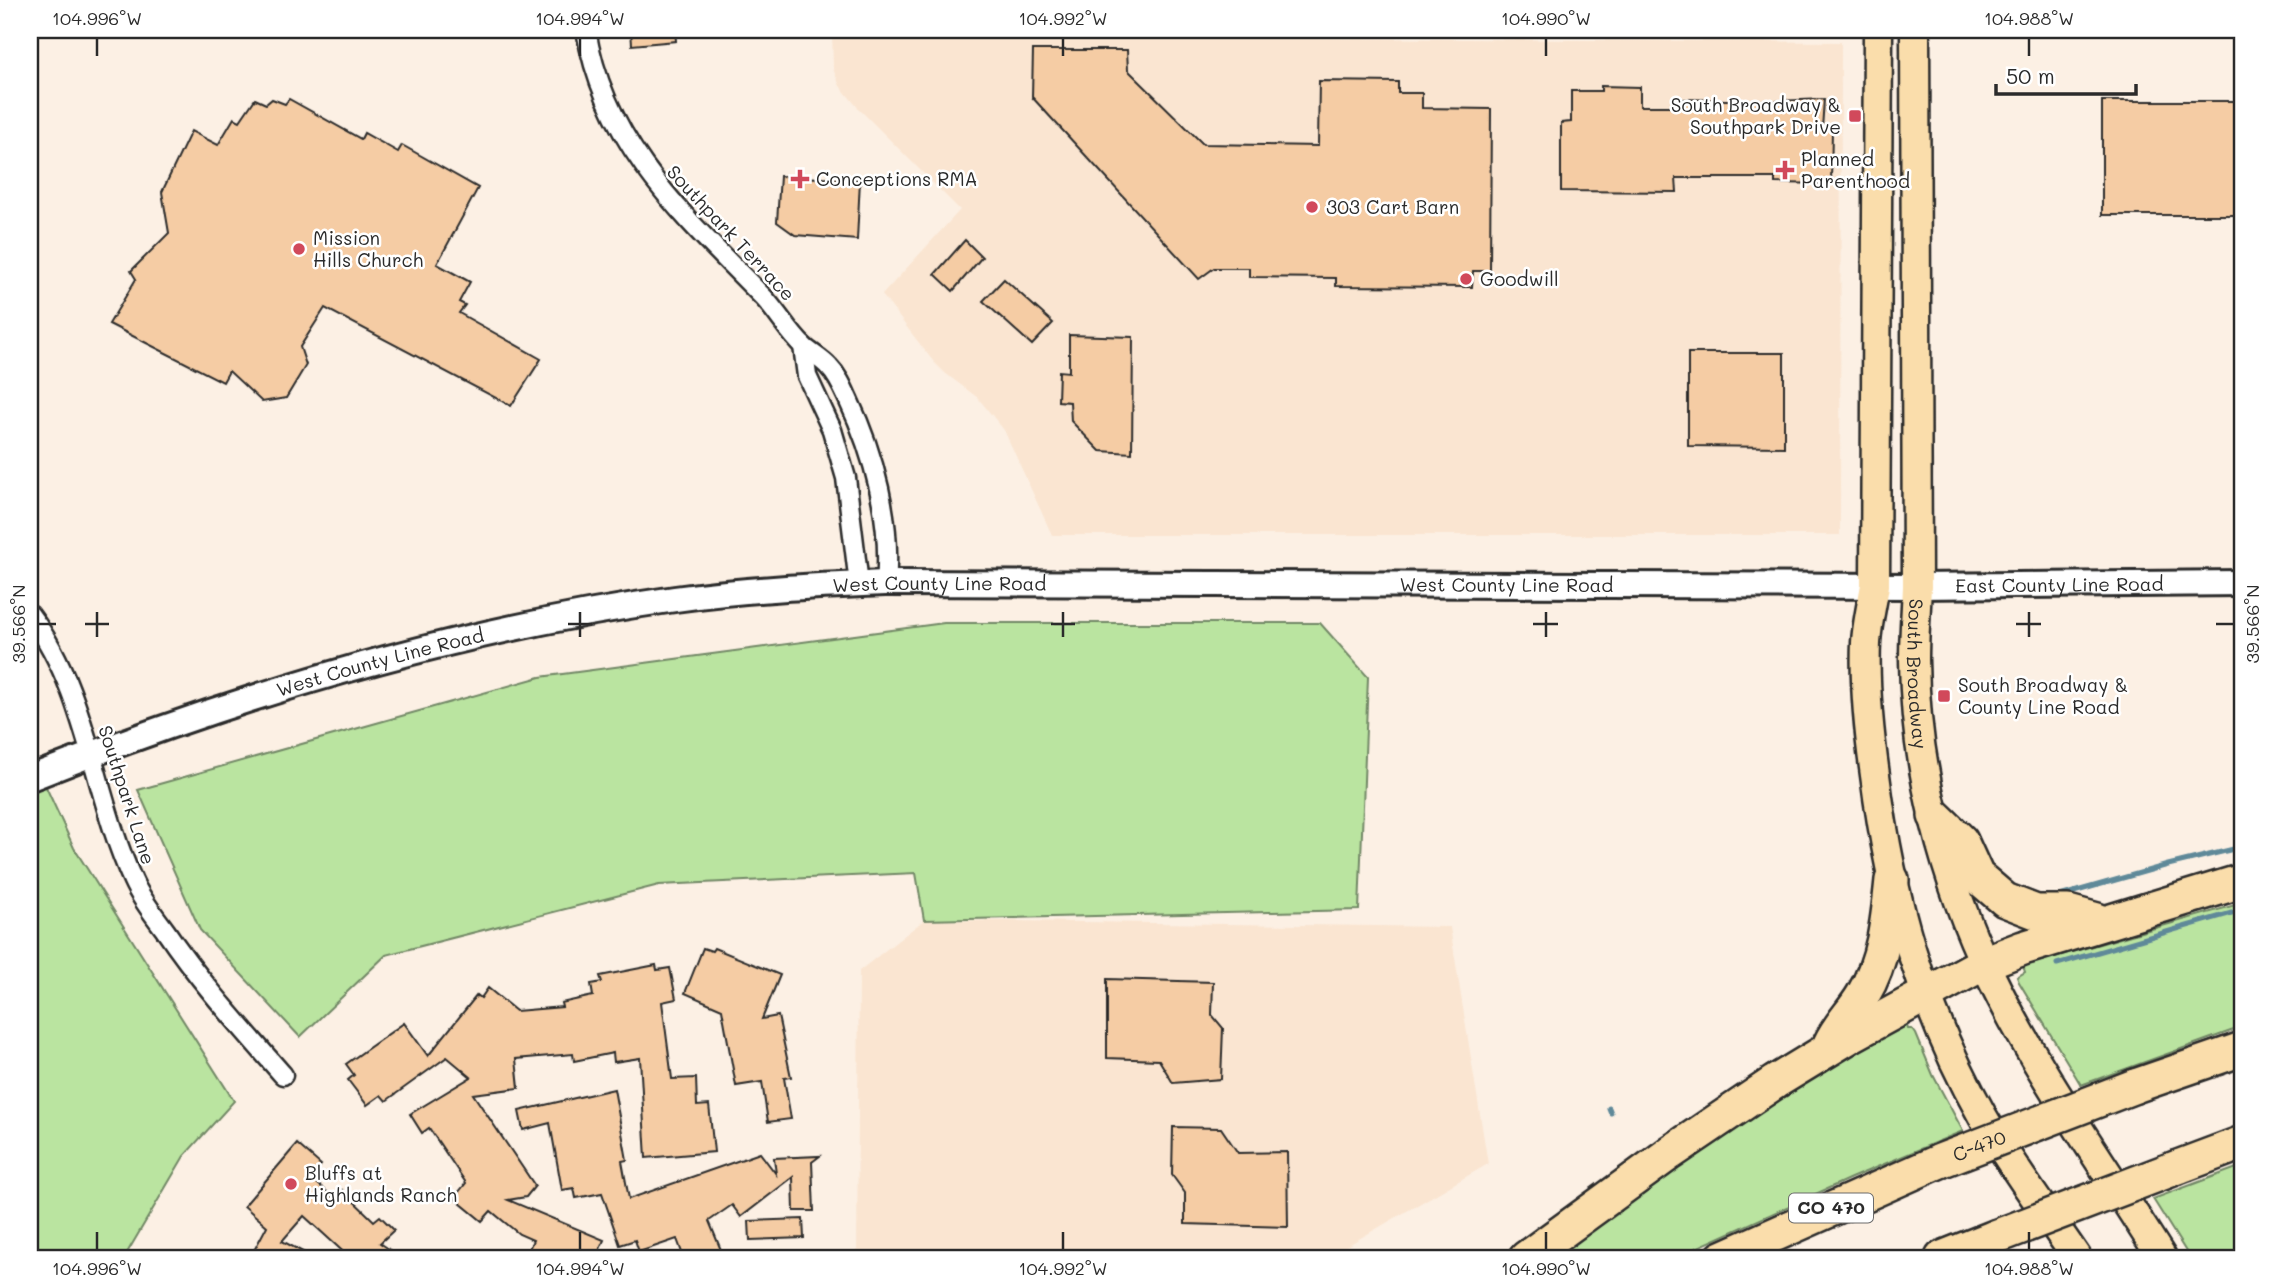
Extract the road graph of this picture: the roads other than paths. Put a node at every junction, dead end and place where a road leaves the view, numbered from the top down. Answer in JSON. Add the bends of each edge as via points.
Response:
{"nodes":[{"id":1,"x":586,"y":30,"type":"edge"},
{"id":2,"x":1878,"y":30,"type":"edge"},
{"id":3,"x":1915,"y":30,"type":"edge"},
{"id":4,"x":803,"y":346,"type":"junction"},
{"id":5,"x":886,"y":583,"type":"junction"},
{"id":6,"x":2242,"y":583,"type":"edge"},
{"id":7,"x":859,"y":584,"type":"junction"},
{"id":8,"x":1875,"y":585,"type":"junction"},
{"id":9,"x":1917,"y":586,"type":"junction"},
{"id":10,"x":30,"y":615,"type":"edge"},
{"id":11,"x":90,"y":754,"type":"junction"},
{"id":12,"x":30,"y":778,"type":"edge"},
{"id":13,"x":1935,"y":816,"type":"junction"},
{"id":14,"x":1892,"y":880,"type":"junction"},
{"id":15,"x":2242,"y":881,"type":"edge"},
{"id":16,"x":2106,"y":922,"type":"junction"},
{"id":17,"x":1984,"y":962,"type":"junction"},
{"id":18,"x":1926,"y":995,"type":"junction"},
{"id":19,"x":1827,"y":1049,"type":"junction"},
{"id":20,"x":2242,"y":1049,"type":"edge"},
{"id":21,"x":283,"y":1074,"type":"dead end"},
{"id":22,"x":2242,"y":1143,"type":"edge"},
{"id":23,"x":1526,"y":1258,"type":"edge"},
{"id":24,"x":1722,"y":1258,"type":"edge"},
{"id":25,"x":1942,"y":1258,"type":"edge"},
{"id":26,"x":2077,"y":1258,"type":"edge"},
{"id":27,"x":2162,"y":1258,"type":"edge"}],
"edges":[{"from":1,"to":4,"type":"street","name":"Southpark Terrace","via":[[602,88],[633,152],[664,195]]},
{"from":2,"to":8,"type":"main road"},
{"from":3,"to":9,"type":"main road","name":"South Broadway"},
{"from":4,"to":5,"type":"street","name":"Southpark Terrace","via":[[840,382],[859,423],[879,491],[886,536]]},
{"from":4,"to":7,"type":"street","name":"Southpark Terrace","via":[[807,376],[832,430],[846,478]]},
{"from":5,"to":7,"type":"main road","name":"West County Line Road"},
{"from":5,"to":8,"type":"main road","name":"West County Line Road"},
{"from":6,"to":9,"type":"main road","name":"East County Line Road"},
{"from":7,"to":11,"type":"main road","name":"West County Line Road","via":[[678,598],[544,620],[262,695]]},
{"from":8,"to":9,"type":"main road","name":"East County Line Road"},
{"from":8,"to":14,"type":"main road","via":[[1866,640],[1867,687]]},
{"from":9,"to":13,"type":"main road","name":"South Broadway","via":[[1917,712]]},
{"from":10,"to":11,"type":"street","name":"Southpark Lane","via":[[63,670]]},
{"from":11,"to":12,"type":"main road","name":"West County Line Road"},
{"from":11,"to":21,"type":"street","name":"Southpark Lane","via":[[135,885],[187,963]]},
{"from":13,"to":16,"type":"highway","via":[[1961,841],[1977,876],[2005,901],[2036,912],[2068,912]]},
{"from":13,"to":17,"type":"main road","name":"South Broadway"},
{"from":14,"to":18,"type":"main road"},
{"from":14,"to":19,"type":"highway","via":[[1885,935],[1874,972]]},
{"from":15,"to":16,"type":"highway"},
{"from":16,"to":17,"type":"highway"},
{"from":17,"to":18,"type":"highway"},
{"from":17,"to":27,"type":"main road","name":"South Broadway","via":[[2053,1090]]},
{"from":18,"to":19,"type":"highway"},
{"from":18,"to":26,"type":"main road","via":[[1984,1118]]},
{"from":19,"to":23,"type":"highway","via":[[1726,1114]]},
{"from":20,"to":24,"type":"highway","name":"C-470","number":"CO 470","bridge":true,"via":[[1940,1161]]},
{"from":22,"to":25,"type":"highway","bridge":true}]}
